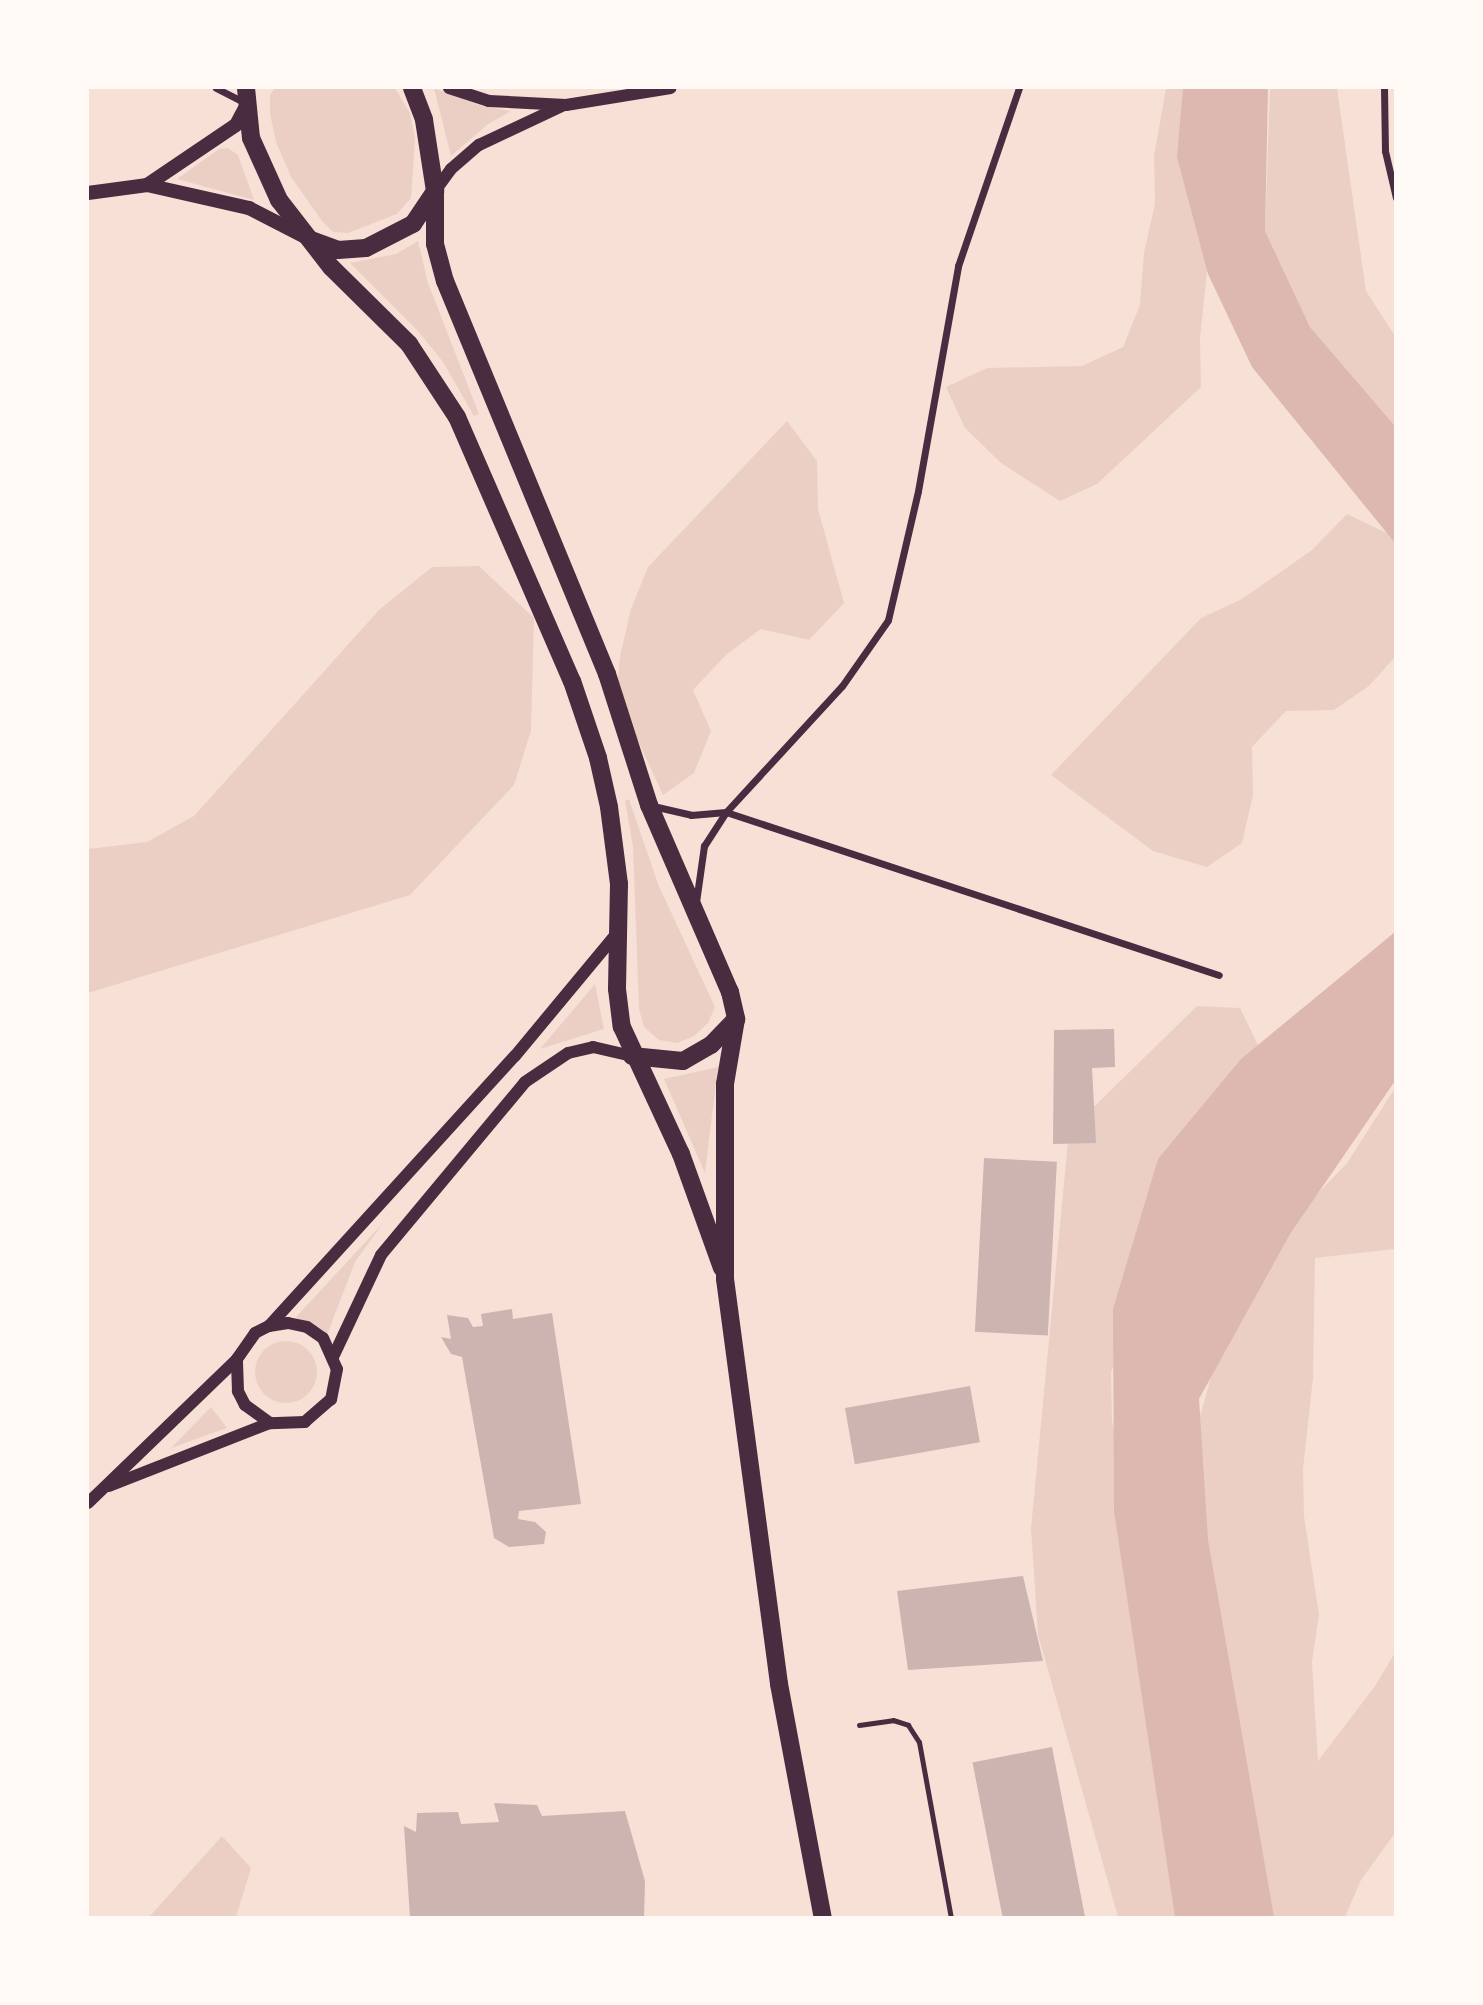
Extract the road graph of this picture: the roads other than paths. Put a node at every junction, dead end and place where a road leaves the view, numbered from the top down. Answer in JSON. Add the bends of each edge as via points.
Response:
{"nodes":[{"id":1,"x":216,"y":88,"type":"edge"},
{"id":2,"x":412,"y":88,"type":"edge"},
{"id":3,"x":449,"y":88,"type":"edge"},
{"id":4,"x":671,"y":88,"type":"edge"},
{"id":5,"x":1019,"y":88,"type":"edge"},
{"id":6,"x":1384,"y":88,"type":"edge"},
{"id":7,"x":249,"y":93,"type":"edge"},
{"id":8,"x":566,"y":105,"type":"junction"},
{"id":9,"x":147,"y":185,"type":"junction"},
{"id":10,"x":435,"y":191,"type":"junction"},
{"id":11,"x":88,"y":193,"type":"edge"},
{"id":12,"x":1395,"y":198,"type":"edge"},
{"id":13,"x":308,"y":239,"type":"junction"},
{"id":14,"x":649,"y":805,"type":"junction"},
{"id":15,"x":726,"y":812,"type":"junction"},
{"id":16,"x":695,"y":914,"type":"junction"},
{"id":17,"x":618,"y":932,"type":"junction"},
{"id":18,"x":1219,"y":975,"type":"dead end"},
{"id":19,"x":736,"y":1019,"type":"junction"},
{"id":20,"x":632,"y":1056,"type":"junction"},
{"id":21,"x":726,"y":1279,"type":"junction"},
{"id":22,"x":269,"y":1326,"type":"junction"},
{"id":23,"x":334,"y":1355,"type":"junction"},
{"id":24,"x":237,"y":1359,"type":"junction"},
{"id":25,"x":270,"y":1423,"type":"junction"},
{"id":26,"x":102,"y":1489,"type":"junction"},
{"id":27,"x":88,"y":1503,"type":"edge"},
{"id":28,"x":859,"y":1725,"type":"dead end"},
{"id":29,"x":823,"y":1917,"type":"edge"},
{"id":30,"x":951,"y":1917,"type":"edge"}],
"edges":[{"from":1,"to":7,"type":"street"},
{"from":2,"to":10,"type":"main road","via":[[425,120]]},
{"from":3,"to":8,"type":"street","via":[[489,101]]},
{"from":4,"to":8,"type":"street"},
{"from":5,"to":15,"type":"street","via":[[958,266],[918,491],[888,620],[842,686]]},
{"from":6,"to":12,"type":"street","via":[[1385,151]]},
{"from":7,"to":9,"type":"main road","via":[[236,125]]},
{"from":7,"to":13,"type":"main road","via":[[251,138],[263,170]]},
{"from":8,"to":10,"type":"street","via":[[479,145],[451,169]]},
{"from":9,"to":11,"type":"main road"},
{"from":9,"to":13,"type":"main road","via":[[249,208]]},
{"from":10,"to":13,"type":"main road","via":[[413,224],[366,248],[338,250]]},
{"from":10,"to":14,"type":"main road","via":[[435,244],[444,281],[607,674]]},
{"from":13,"to":17,"type":"main road","via":[[409,344],[433,377],[508,526],[598,758],[619,884]]},
{"from":14,"to":15,"type":"street","via":[[691,815]]},
{"from":14,"to":16,"type":"main road"},
{"from":15,"to":16,"type":"street","via":[[704,846]]},
{"from":15,"to":18,"type":"street"},
{"from":16,"to":19,"type":"main road","via":[[720,965]]},
{"from":17,"to":20,"type":"main road","via":[[617,989]]},
{"from":17,"to":22,"type":"street","via":[[515,1056]]},
{"from":19,"to":20,"type":"main road","via":[[711,1045],[683,1060]]},
{"from":19,"to":21,"type":"main road","via":[[725,1084]]},
{"from":20,"to":21,"type":"main road","via":[[681,1154]]},
{"from":20,"to":23,"type":"street","via":[[593,1048],[568,1053],[525,1082],[381,1255]]},
{"from":21,"to":29,"type":"main road","via":[[779,1684]]},
{"from":22,"to":23,"type":"street","via":[[307,1327],[323,1338]]},
{"from":22,"to":24,"type":"street","via":[[255,1333]]},
{"from":23,"to":25,"type":"street","via":[[333,1392],[320,1413],[305,1422]]},
{"from":24,"to":25,"type":"street","via":[[235,1375],[241,1398],[256,1416]]},
{"from":24,"to":26,"type":"street"},
{"from":25,"to":26,"type":"street"},
{"from":26,"to":27,"type":"street"},
{"from":28,"to":30,"type":"lane","via":[[894,1720],[908,1725],[919,1742]]}]}
